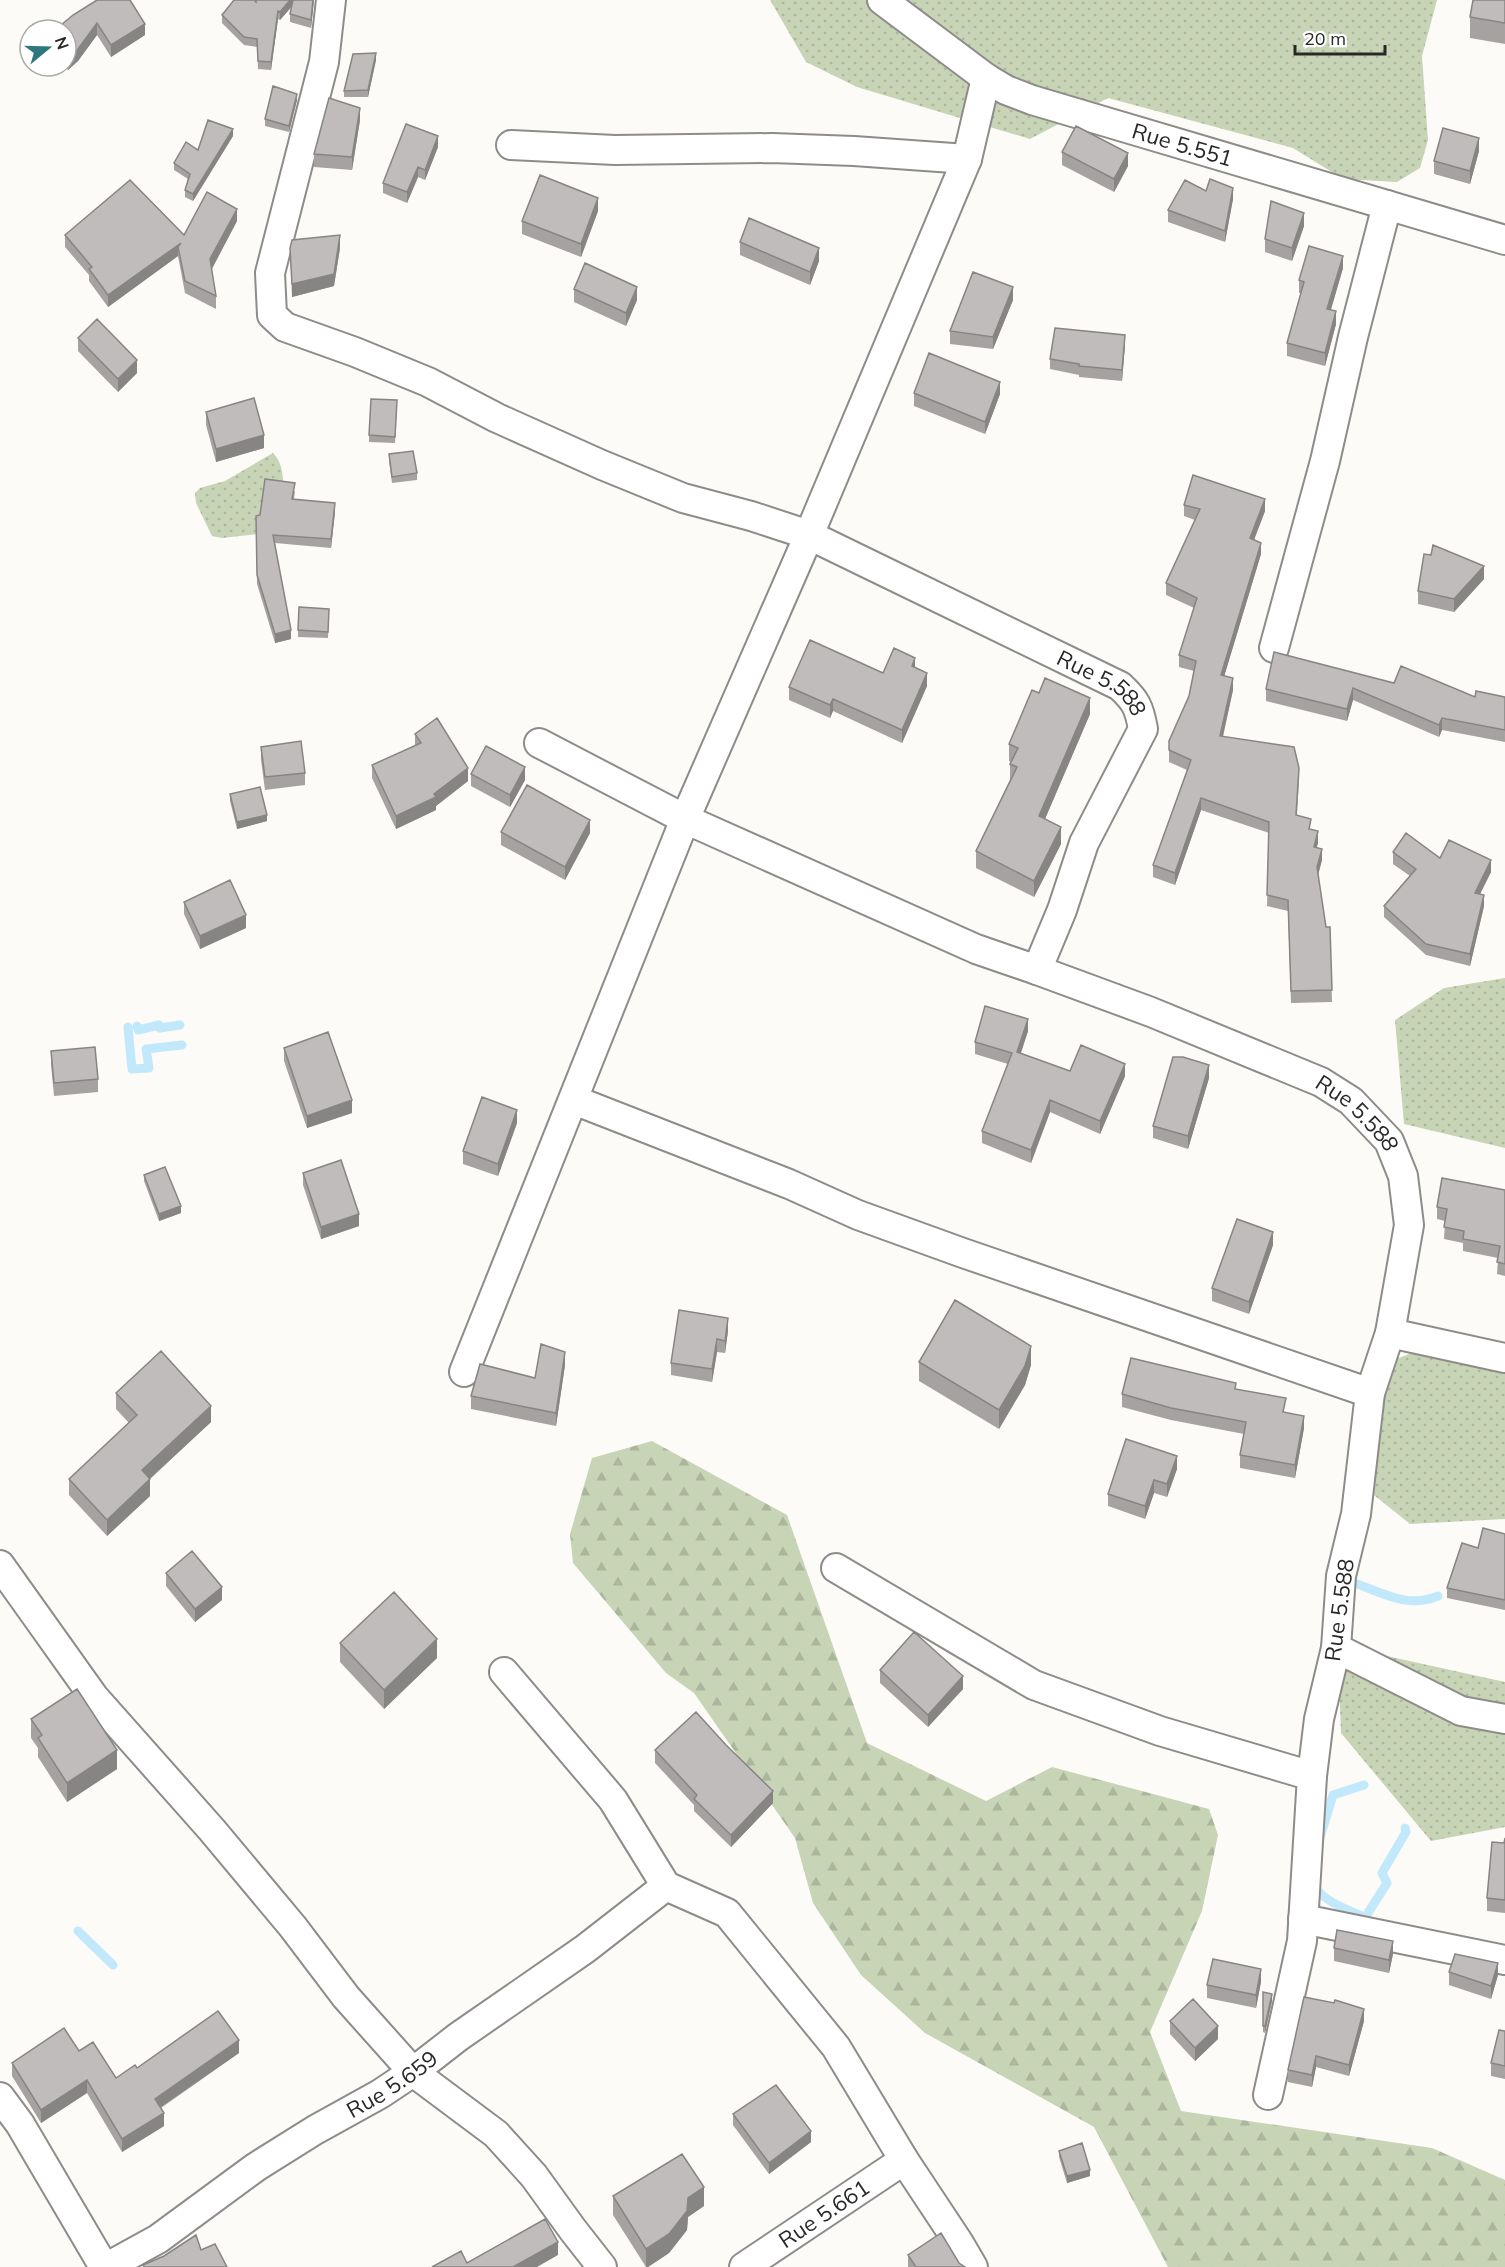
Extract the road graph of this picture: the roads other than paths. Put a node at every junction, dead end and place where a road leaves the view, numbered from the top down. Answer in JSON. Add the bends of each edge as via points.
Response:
{"nodes":[{"id":1,"x":331,"y":0,"type":"edge"},
{"id":2,"x":882,"y":0,"type":"edge"},
{"id":3,"x":986,"y":78,"type":"junction"},
{"id":4,"x":511,"y":145,"type":"dead end"},
{"id":5,"x":967,"y":159,"type":"junction"},
{"id":6,"x":1387,"y":205,"type":"junction"},
{"id":7,"x":1505,"y":240,"type":"edge"},
{"id":8,"x":809,"y":535,"type":"junction"},
{"id":9,"x":1274,"y":648,"type":"dead end"},
{"id":10,"x":540,"y":742,"type":"dead end"},
{"id":11,"x":685,"y":819,"type":"junction"},
{"id":12,"x":1037,"y":970,"type":"junction"},
{"id":13,"x":574,"y":1100,"type":"junction"},
{"id":14,"x":1390,"y":1333,"type":"junction"},
{"id":15,"x":1505,"y":1358,"type":"edge"},
{"id":16,"x":464,"y":1372,"type":"dead end"},
{"id":17,"x":1370,"y":1393,"type":"junction"},
{"id":18,"x":0,"y":1565,"type":"edge"},
{"id":19,"x":836,"y":1568,"type":"dead end"},
{"id":20,"x":1336,"y":1648,"type":"junction"},
{"id":21,"x":504,"y":1672,"type":"dead end"},
{"id":22,"x":1505,"y":1719,"type":"edge"},
{"id":23,"x":1312,"y":1776,"type":"junction"},
{"id":24,"x":666,"y":1886,"type":"junction"},
{"id":25,"x":1303,"y":1919,"type":"junction"},
{"id":26,"x":1505,"y":1960,"type":"edge"},
{"id":27,"x":413,"y":2072,"type":"junction"},
{"id":28,"x":1268,"y":2095,"type":"dead end"},
{"id":29,"x":0,"y":2097,"type":"edge"},
{"id":30,"x":904,"y":2160,"type":"junction"},
{"id":31,"x":106,"y":2267,"type":"edge"},
{"id":32,"x":602,"y":2267,"type":"edge"},
{"id":33,"x":744,"y":2267,"type":"edge"},
{"id":34,"x":973,"y":2267,"type":"edge"}],
"edges":[{"from":1,"to":8,"type":"street","name":"Rue 5.588","via":[[324,62],[270,273],[272,315],[285,327],[428,382],[602,465],[683,498]]},
{"from":2,"to":3,"type":"street","name":"Rue 5.551"},
{"from":3,"to":5,"type":"street"},
{"from":3,"to":6,"type":"street","name":"Rue 5.551","via":[[1032,100]]},
{"from":4,"to":5,"type":"street","via":[[615,150],[784,149]]},
{"from":5,"to":8,"type":"street"},
{"from":6,"to":7,"type":"street","name":"Rue 5.551"},
{"from":6,"to":9,"type":"street","via":[[1325,461]]},
{"from":8,"to":11,"type":"street"},
{"from":8,"to":12,"type":"street","name":"Rue 5.588","via":[[1120,686],[1136,701],[1143,729],[1084,843]]},
{"from":10,"to":11,"type":"street"},
{"from":11,"to":12,"type":"street","via":[[976,949]]},
{"from":11,"to":13,"type":"street"},
{"from":12,"to":14,"type":"street","name":"Rue 5.588","via":[[1321,1082],[1351,1101],[1372,1122],[1389,1141],[1403,1176],[1409,1225]]},
{"from":13,"to":16,"type":"street"},
{"from":13,"to":17,"type":"street","via":[[858,1215]]},
{"from":14,"to":15,"type":"street"},
{"from":14,"to":17,"type":"street","name":"Rue 5.588"},
{"from":17,"to":20,"type":"street","name":"Rue 5.588","via":[[1356,1514],[1341,1576]]},
{"from":18,"to":27,"type":"street","via":[[94,1697],[212,1830],[346,1997]]},
{"from":19,"to":23,"type":"street","via":[[1034,1685],[1160,1731]]},
{"from":20,"to":22,"type":"street","via":[[1461,1711]]},
{"from":20,"to":23,"type":"street","name":"Rue 5.588","via":[[1319,1719]]},
{"from":21,"to":24,"type":"street","via":[[613,1800]]},
{"from":23,"to":25,"type":"street","name":"Rue 5.588"},
{"from":24,"to":27,"type":"street","name":"Rue 5.659"},
{"from":24,"to":30,"type":"street","via":[[728,1913],[836,2047]]},
{"from":25,"to":26,"type":"street"},
{"from":25,"to":28,"type":"street","name":"Rue 5.588","via":[[1302,1941]]},
{"from":27,"to":31,"type":"street","name":"Rue 5.659","via":[[266,2161],[158,2239]]},
{"from":27,"to":32,"type":"street","via":[[496,2134],[534,2176]]},
{"from":29,"to":31,"type":"street"},
{"from":30,"to":33,"type":"street","name":"Rue 5.661"},
{"from":30,"to":34,"type":"street"}]}
